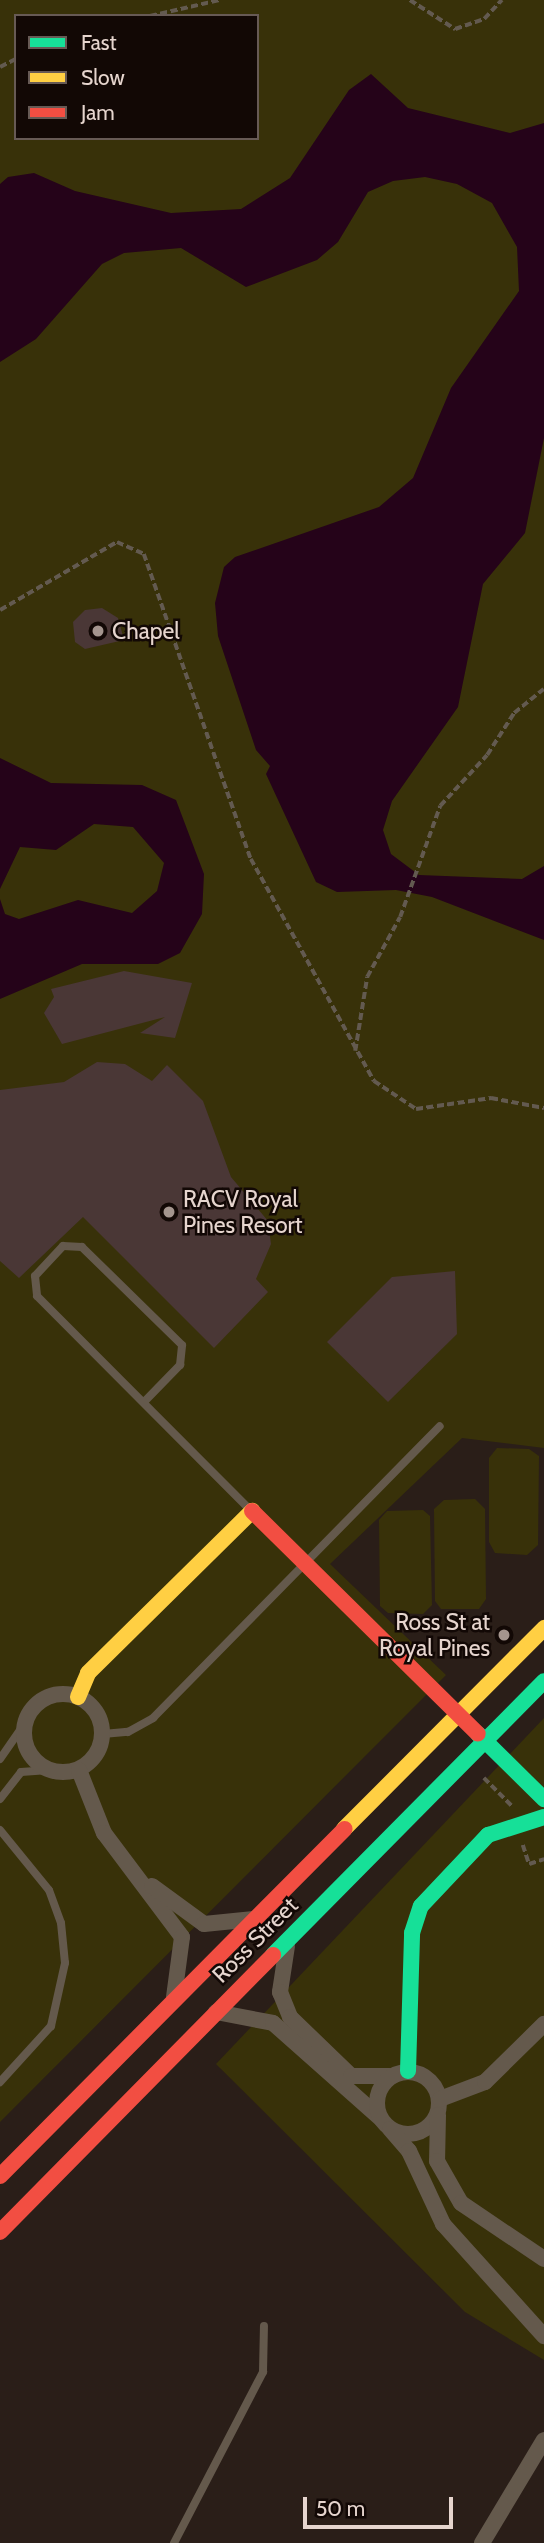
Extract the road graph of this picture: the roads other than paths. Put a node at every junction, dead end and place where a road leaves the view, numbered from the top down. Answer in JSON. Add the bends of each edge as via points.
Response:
{"nodes":[{"id":1,"x":144,"y":1402,"type":"junction"},
{"id":2,"x":440,"y":1426,"type":"dead end"},
{"id":3,"x":252,"y":1511,"type":"junction"},
{"id":4,"x":544,"y":1628,"type":"edge"},
{"id":5,"x":542,"y":1687,"type":"edge"},
{"id":6,"x":78,"y":1697,"type":"junction"},
{"id":7,"x":25,"y":1723,"type":"junction"},
{"id":8,"x":103,"y":1734,"type":"junction"},
{"id":9,"x":0,"y":1759,"type":"edge"},
{"id":10,"x":49,"y":1770,"type":"junction"},
{"id":11,"x":79,"y":1770,"type":"junction"},
{"id":12,"x":0,"y":1799,"type":"edge"},
{"id":13,"x":544,"y":1799,"type":"edge"},
{"id":14,"x":544,"y":1817,"type":"edge"},
{"id":15,"x":0,"y":1830,"type":"edge"},
{"id":16,"x":123,"y":1863,"type":"junction"},
{"id":17,"x":255,"y":1919,"type":"junction"},
{"id":18,"x":290,"y":1937,"type":"junction"},
{"id":19,"x":173,"y":2002,"type":"junction"},
{"id":20,"x":216,"y":2012,"type":"junction"},
{"id":21,"x":544,"y":2024,"type":"edge"},
{"id":22,"x":408,"y":2071,"type":"junction"},
{"id":23,"x":391,"y":2076,"type":"junction"},
{"id":24,"x":0,"y":2082,"type":"edge"},
{"id":25,"x":439,"y":2106,"type":"junction"},
{"id":26,"x":385,"y":2124,"type":"junction"},
{"id":27,"x":0,"y":2176,"type":"edge"},
{"id":28,"x":0,"y":2232,"type":"edge"},
{"id":29,"x":544,"y":2259,"type":"edge"},
{"id":30,"x":264,"y":2326,"type":"dead end"},
{"id":31,"x":544,"y":2336,"type":"edge"},
{"id":32,"x":542,"y":2447,"type":"edge"},
{"id":33,"x":174,"y":2543,"type":"edge"},
{"id":34,"x":482,"y":2543,"type":"edge"}],
"edges":[{"from":1,"to":1,"type":"lane","via":[[37,1296],[35,1276],[63,1246],[82,1247],[182,1345],[180,1366]]},
{"from":1,"to":3,"type":"lane"},
{"from":2,"to":8,"type":"lane","via":[[153,1718],[128,1732]]},
{"from":3,"to":6,"type":"main road","via":[[95,1667]]},
{"from":3,"to":13,"type":"main road","bridge":true},
{"from":4,"to":17,"type":"main road","name":"Ross Street"},
{"from":5,"to":18,"type":"main road","name":"Ross Street"},
{"from":6,"to":7,"type":"street","via":[[46,1698]]},
{"from":6,"to":8,"type":"street","via":[[96,1712]]},
{"from":7,"to":9,"type":"lane"},
{"from":7,"to":10,"type":"street","via":[[27,1749]]},
{"from":8,"to":11,"type":"street","via":[[93,1759]]},
{"from":10,"to":11,"type":"street"},
{"from":10,"to":12,"type":"lane","via":[[21,1772]]},
{"from":11,"to":16,"type":"street"},
{"from":14,"to":22,"type":"main road","via":[[488,1835],[421,1906],[410,1965]]},
{"from":15,"to":24,"type":"lane","via":[[49,1889],[61,1923],[65,1963],[51,2026]]},
{"from":16,"to":17,"type":"street","via":[[193,1919],[221,1924]]},
{"from":16,"to":19,"type":"street","via":[[182,1937],[185,1954]]},
{"from":17,"to":19,"type":"main road","name":"Ross Street"},
{"from":18,"to":20,"type":"main road","name":"Ross Street"},
{"from":18,"to":23,"type":"street","via":[[279,1975],[290,2017],[351,2076]]},
{"from":19,"to":27,"type":"main road","name":"Ross Street"},
{"from":20,"to":26,"type":"street","via":[[274,2023]]},
{"from":20,"to":28,"type":"main road","name":"Ross Street"},
{"from":21,"to":25,"type":"street","via":[[485,2082]]},
{"from":22,"to":23,"type":"street"},
{"from":22,"to":25,"type":"street","via":[[429,2079]]},
{"from":23,"to":26,"type":"street","via":[[377,2095]]},
{"from":25,"to":26,"type":"street","via":[[421,2132]]},
{"from":25,"to":29,"type":"street","via":[[437,2161],[461,2203]]},
{"from":26,"to":31,"type":"street","via":[[410,2151],[443,2224]]},
{"from":30,"to":33,"type":"lane","via":[[263,2372]]},
{"from":32,"to":34,"type":"street"}]}
